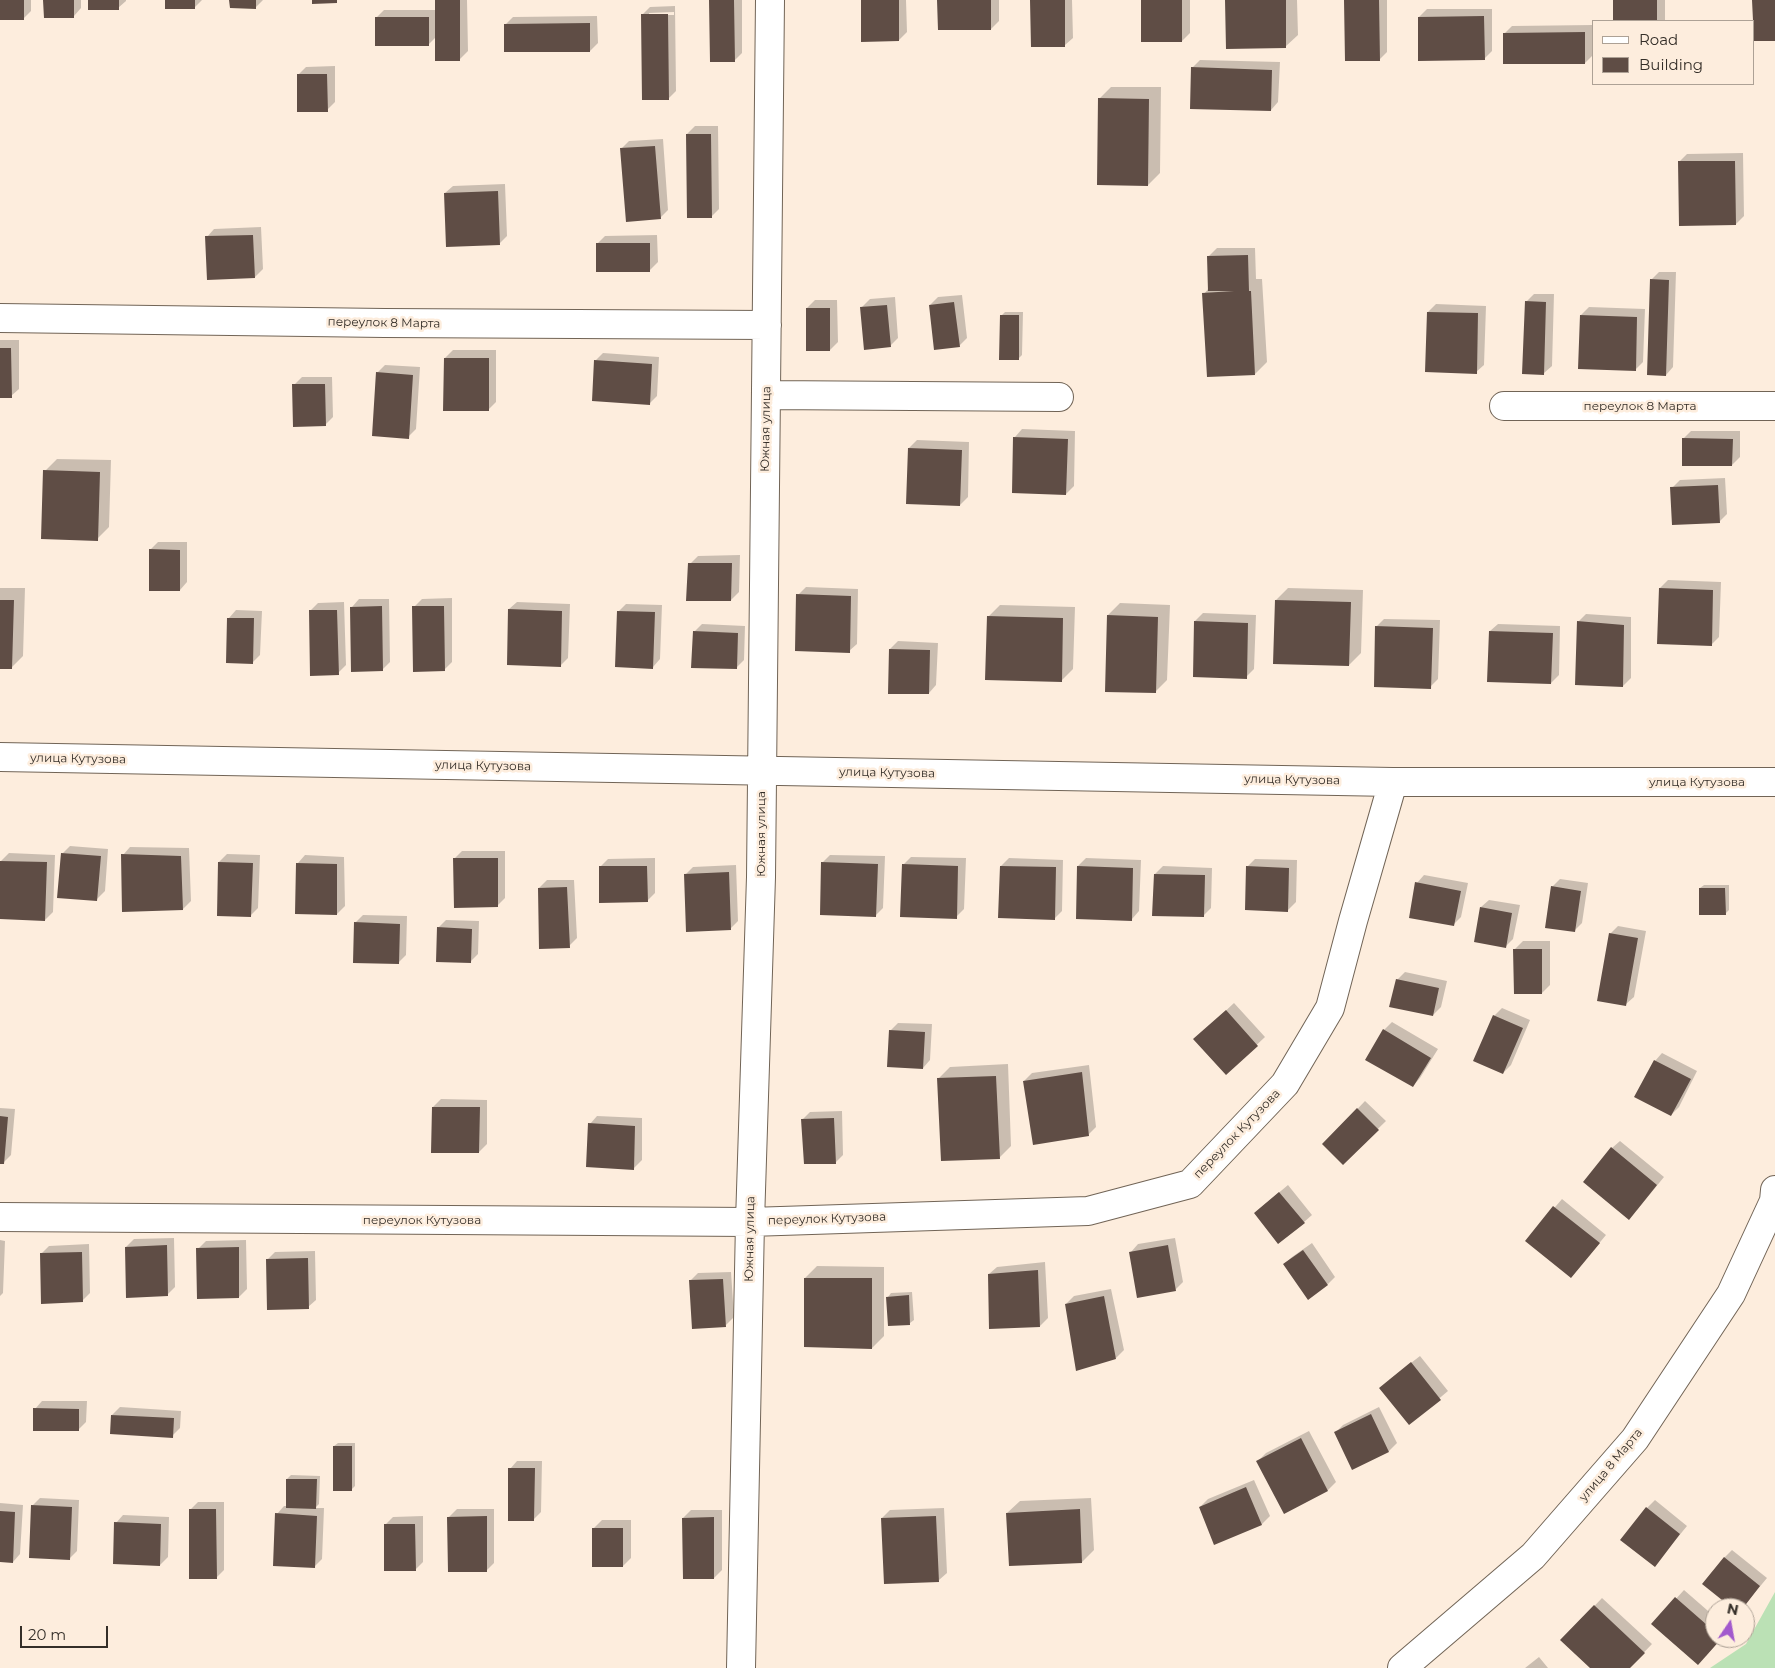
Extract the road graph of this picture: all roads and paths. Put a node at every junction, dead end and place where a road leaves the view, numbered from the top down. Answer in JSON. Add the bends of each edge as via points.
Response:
{"nodes":[{"id":1,"x":770,"y":0,"type":"edge"},
{"id":2,"x":0,"y":318,"type":"edge"},
{"id":3,"x":767,"y":325,"type":"junction"},
{"id":4,"x":767,"y":395,"type":"junction"},
{"id":5,"x":1059,"y":397,"type":"dead end"},
{"id":6,"x":1504,"y":406,"type":"dead end"},
{"id":7,"x":1775,"y":406,"type":"edge"},
{"id":8,"x":0,"y":757,"type":"edge"},
{"id":9,"x":761,"y":771,"type":"junction"},
{"id":10,"x":1393,"y":782,"type":"junction"},
{"id":11,"x":1775,"y":782,"type":"edge"},
{"id":12,"x":1775,"y":1190,"type":"edge"},
{"id":13,"x":0,"y":1217,"type":"edge"},
{"id":14,"x":750,"y":1222,"type":"junction"},
{"id":15,"x":740,"y":1668,"type":"edge"},
{"id":16,"x":1402,"y":1668,"type":"edge"}],
"edges":[{"from":1,"to":3,"type":"street","name":"Южная улица"},
{"from":2,"to":3,"type":"street","name":"переулок 8 Марта"},
{"from":3,"to":4,"type":"street","name":"Южная улица"},
{"from":4,"to":5,"type":"street"},
{"from":4,"to":9,"type":"street","name":"Южная улица"},
{"from":6,"to":7,"type":"street","name":"переулок 8 Марта"},
{"from":8,"to":9,"type":"street","name":"улица Кутузова"},
{"from":9,"to":10,"type":"street","name":"улица Кутузова"},
{"from":9,"to":14,"type":"street","name":"Южная улица","via":[[761,876]]},
{"from":10,"to":11,"type":"street","name":"улица Кутузова"},
{"from":10,"to":14,"type":"street","name":"переулок Кутузова","via":[[1330,1008],[1285,1084],[1190,1184],[1088,1211]]},
{"from":12,"to":16,"type":"street","name":"улица 8 Марта","via":[[1774,1201],[1731,1294],[1635,1439],[1533,1556]]},
{"from":13,"to":14,"type":"street","name":"переулок Кутузова"},
{"from":14,"to":15,"type":"street","name":"Южная улица"}]}
